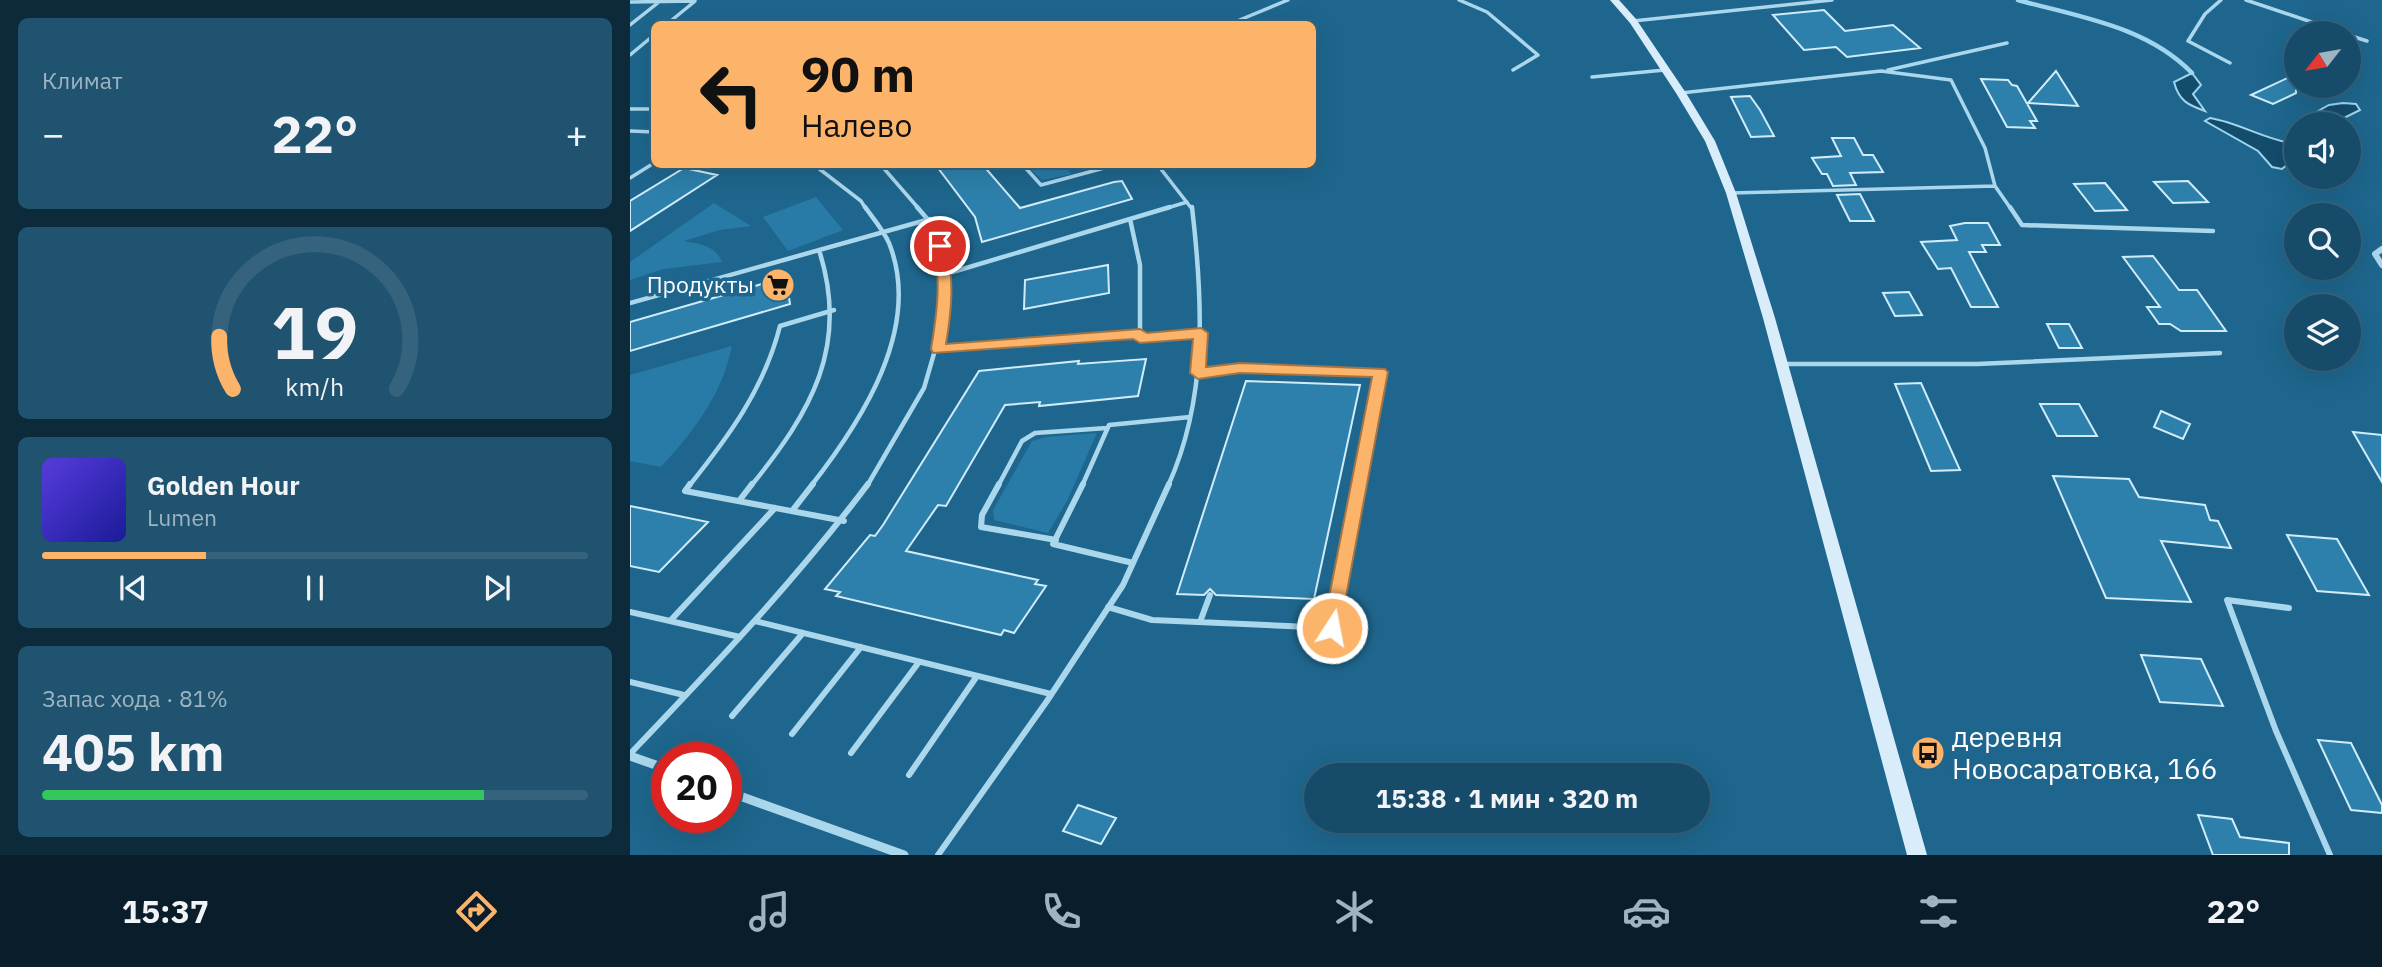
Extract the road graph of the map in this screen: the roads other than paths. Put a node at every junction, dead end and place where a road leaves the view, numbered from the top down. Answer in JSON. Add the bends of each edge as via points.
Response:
{"nodes":[{"id":1,"x":1288,"y":0,"type":"edge"},
{"id":2,"x":1459,"y":0,"type":"edge"},
{"id":3,"x":1614,"y":0,"type":"edge"},
{"id":4,"x":1832,"y":0,"type":"edge"},
{"id":5,"x":2221,"y":0,"type":"edge"},
{"id":6,"x":2246,"y":0,"type":"edge"},
{"id":7,"x":695,"y":1,"type":"edge"},
{"id":8,"x":630,"y":2,"type":"edge"},
{"id":9,"x":659,"y":2,"type":"junction"},
{"id":10,"x":671,"y":21,"type":"edge"},
{"id":11,"x":1237,"y":21,"type":"edge"},
{"id":12,"x":1633,"y":21,"type":"junction"},
{"id":13,"x":2308,"y":21,"type":"edge"},
{"id":14,"x":630,"y":26,"type":"edge"},
{"id":15,"x":651,"y":38,"type":"edge"},
{"id":16,"x":2361,"y":39,"type":"edge"},
{"id":17,"x":2367,"y":41,"type":"dead end"},
{"id":18,"x":2007,"y":43,"type":"dead end"},
{"id":19,"x":630,"y":55,"type":"edge"},
{"id":20,"x":2230,"y":64,"type":"dead end"},
{"id":21,"x":1513,"y":70,"type":"dead end"},
{"id":22,"x":1666,"y":70,"type":"junction"},
{"id":23,"x":1881,"y":71,"type":"junction"},
{"id":24,"x":1592,"y":77,"type":"dead end"},
{"id":25,"x":1681,"y":93,"type":"junction"},
{"id":26,"x":630,"y":109,"type":"edge"},
{"id":27,"x":651,"y":109,"type":"edge"},
{"id":28,"x":630,"y":131,"type":"edge"},
{"id":29,"x":651,"y":132,"type":"edge"},
{"id":30,"x":651,"y":165,"type":"edge"},
{"id":31,"x":818,"y":168,"type":"edge"},
{"id":32,"x":885,"y":168,"type":"edge"},
{"id":33,"x":1025,"y":168,"type":"edge"},
{"id":34,"x":1105,"y":168,"type":"edge"},
{"id":35,"x":1160,"y":168,"type":"edge"},
{"id":36,"x":630,"y":178,"type":"edge"},
{"id":37,"x":1995,"y":186,"type":"junction"},
{"id":38,"x":1731,"y":193,"type":"junction"},
{"id":39,"x":1188,"y":202,"type":"junction"},
{"id":40,"x":930,"y":219,"type":"junction"},
{"id":41,"x":1130,"y":219,"type":"junction"},
{"id":42,"x":886,"y":231,"type":"junction"},
{"id":43,"x":2213,"y":231,"type":"dead end"},
{"id":44,"x":2382,"y":249,"type":"edge"},
{"id":45,"x":819,"y":250,"type":"junction"},
{"id":46,"x":2382,"y":265,"type":"edge"},
{"id":47,"x":946,"y":274,"type":"junction"},
{"id":48,"x":630,"y":303,"type":"edge"},
{"id":49,"x":834,"y":310,"type":"junction"},
{"id":50,"x":1201,"y":333,"type":"junction"},
{"id":51,"x":1140,"y":334,"type":"junction"},
{"id":52,"x":938,"y":349,"type":"junction"},
{"id":53,"x":2220,"y":353,"type":"dead end"},
{"id":54,"x":1781,"y":364,"type":"junction"},
{"id":55,"x":1198,"y":373,"type":"junction"},
{"id":56,"x":1190,"y":417,"type":"junction"},
{"id":57,"x":1107,"y":428,"type":"junction"},
{"id":58,"x":738,"y":501,"type":"junction"},
{"id":59,"x":775,"y":508,"type":"junction"},
{"id":60,"x":792,"y":511,"type":"junction"},
{"id":61,"x":844,"y":521,"type":"junction"},
{"id":62,"x":1056,"y":540,"type":"junction"},
{"id":63,"x":1133,"y":563,"type":"junction"},
{"id":64,"x":1209,"y":595,"type":"dead end"},
{"id":65,"x":1108,"y":607,"type":"junction"},
{"id":66,"x":2289,"y":608,"type":"dead end"},
{"id":67,"x":630,"y":612,"type":"edge"},
{"id":68,"x":670,"y":621,"type":"junction"},
{"id":69,"x":755,"y":621,"type":"junction"},
{"id":70,"x":1200,"y":622,"type":"junction"},
{"id":71,"x":803,"y":633,"type":"junction"},
{"id":72,"x":740,"y":636,"type":"junction"},
{"id":73,"x":861,"y":647,"type":"junction"},
{"id":74,"x":919,"y":662,"type":"junction"},
{"id":75,"x":977,"y":676,"type":"junction"},
{"id":76,"x":630,"y":682,"type":"edge"},
{"id":77,"x":1051,"y":694,"type":"junction"},
{"id":78,"x":684,"y":695,"type":"junction"},
{"id":79,"x":732,"y":716,"type":"dead end"},
{"id":80,"x":792,"y":734,"type":"dead end"},
{"id":81,"x":851,"y":753,"type":"dead end"},
{"id":82,"x":630,"y":755,"type":"edge"},
{"id":83,"x":651,"y":763,"type":"edge"},
{"id":84,"x":909,"y":775,"type":"dead end"},
{"id":85,"x":742,"y":797,"type":"edge"},
{"id":86,"x":904,"y":855,"type":"edge"},
{"id":87,"x":938,"y":855,"type":"edge"},
{"id":88,"x":1917,"y":855,"type":"edge"},
{"id":89,"x":2330,"y":855,"type":"edge"}],
"edges":[{"from":1,"to":11,"type":"lane"},
{"from":2,"to":21,"type":"lane","via":[[1487,12],[1538,55]]},
{"from":3,"to":12,"type":"main road"},
{"from":4,"to":12,"type":"lane"},
{"from":5,"to":20,"type":"lane","via":[[2205,14],[2188,41]]},
{"from":6,"to":13,"type":"lane"},
{"from":7,"to":9,"type":"lane"},
{"from":7,"to":10,"type":"lane"},
{"from":8,"to":9,"type":"lane"},
{"from":9,"to":14,"type":"lane"},
{"from":12,"to":22,"type":"main road"},
{"from":15,"to":19,"type":"lane"},
{"from":16,"to":17,"type":"lane"},
{"from":18,"to":23,"type":"lane"},
{"from":22,"to":24,"type":"lane"},
{"from":22,"to":25,"type":"main road"},
{"from":23,"to":25,"type":"lane"},
{"from":23,"to":37,"type":"lane","via":[[1951,80],[1985,148]]},
{"from":25,"to":38,"type":"main road","via":[[1710,141]]},
{"from":26,"to":27,"type":"lane"},
{"from":28,"to":29,"type":"lane"},
{"from":30,"to":36,"type":"lane"},
{"from":31,"to":42,"type":"lane","via":[[863,201]]},
{"from":32,"to":40,"type":"lane","via":[[910,190]]},
{"from":33,"to":34,"type":"lane","via":[[1041,186]]},
{"from":35,"to":39,"type":"lane"},
{"from":37,"to":38,"type":"lane"},
{"from":37,"to":43,"type":"lane","via":[[2022,225]]},
{"from":38,"to":54,"type":"main road"},
{"from":39,"to":41,"type":"lane"},
{"from":39,"to":50,"type":"lane","via":[[1201,284]]},
{"from":40,"to":42,"type":"lane"},
{"from":40,"to":47,"type":"lane"},
{"from":41,"to":47,"type":"lane"},
{"from":41,"to":51,"type":"lane","via":[[1140,265]]},
{"from":42,"to":45,"type":"lane"},
{"from":42,"to":60,"type":"lane","via":[[898,289],[890,348],[880,378],[838,454]]},
{"from":44,"to":46,"type":"street","via":[[2375,254]]},
{"from":45,"to":48,"type":"lane"},
{"from":45,"to":49,"type":"lane","via":[[831,281]]},
{"from":47,"to":52,"type":"lane"},
{"from":49,"to":58,"type":"lane","via":[[827,353],[808,401],[776,453]]},
{"from":49,"to":58,"type":"lane","via":[[780,326],[750,407],[685,491]]},
{"from":50,"to":51,"type":"lane","via":[[1140,338]]},
{"from":50,"to":55,"type":"lane"},
{"from":51,"to":52,"type":"lane"},
{"from":52,"to":61,"type":"lane","via":[[909,423]]},
{"from":53,"to":54,"type":"lane","via":[[1976,364]]},
{"from":54,"to":88,"type":"main road"},
{"from":55,"to":56,"type":"lane"},
{"from":55,"to":70,"type":"lane","via":[[1240,368],[1380,372],[1332,628]]},
{"from":56,"to":57,"type":"lane"},
{"from":56,"to":63,"type":"lane","via":[[1184,451]]},
{"from":57,"to":62,"type":"lane"},
{"from":57,"to":62,"type":"lane","via":[[1035,433],[1022,440],[982,515],[981,527]]},
{"from":58,"to":59,"type":"lane"},
{"from":59,"to":60,"type":"lane"},
{"from":59,"to":68,"type":"lane"},
{"from":60,"to":61,"type":"lane"},
{"from":61,"to":69,"type":"lane"},
{"from":62,"to":63,"type":"lane","via":[[1053,544]]},
{"from":63,"to":65,"type":"lane"},
{"from":64,"to":70,"type":"lane"},
{"from":65,"to":70,"type":"lane","via":[[1152,620]]},
{"from":65,"to":77,"type":"lane"},
{"from":66,"to":89,"type":"lane","via":[[2227,600],[2276,731]]},
{"from":67,"to":68,"type":"lane"},
{"from":68,"to":72,"type":"lane"},
{"from":69,"to":71,"type":"lane"},
{"from":69,"to":72,"type":"lane"},
{"from":71,"to":73,"type":"lane"},
{"from":71,"to":79,"type":"lane"},
{"from":72,"to":78,"type":"lane"},
{"from":73,"to":74,"type":"lane"},
{"from":73,"to":80,"type":"lane"},
{"from":74,"to":75,"type":"lane"},
{"from":74,"to":81,"type":"lane"},
{"from":75,"to":77,"type":"lane"},
{"from":75,"to":84,"type":"lane"},
{"from":76,"to":78,"type":"lane"},
{"from":77,"to":87,"type":"lane"},
{"from":78,"to":82,"type":"lane"},
{"from":82,"to":83,"type":"street"},
{"from":85,"to":86,"type":"street"}]}
